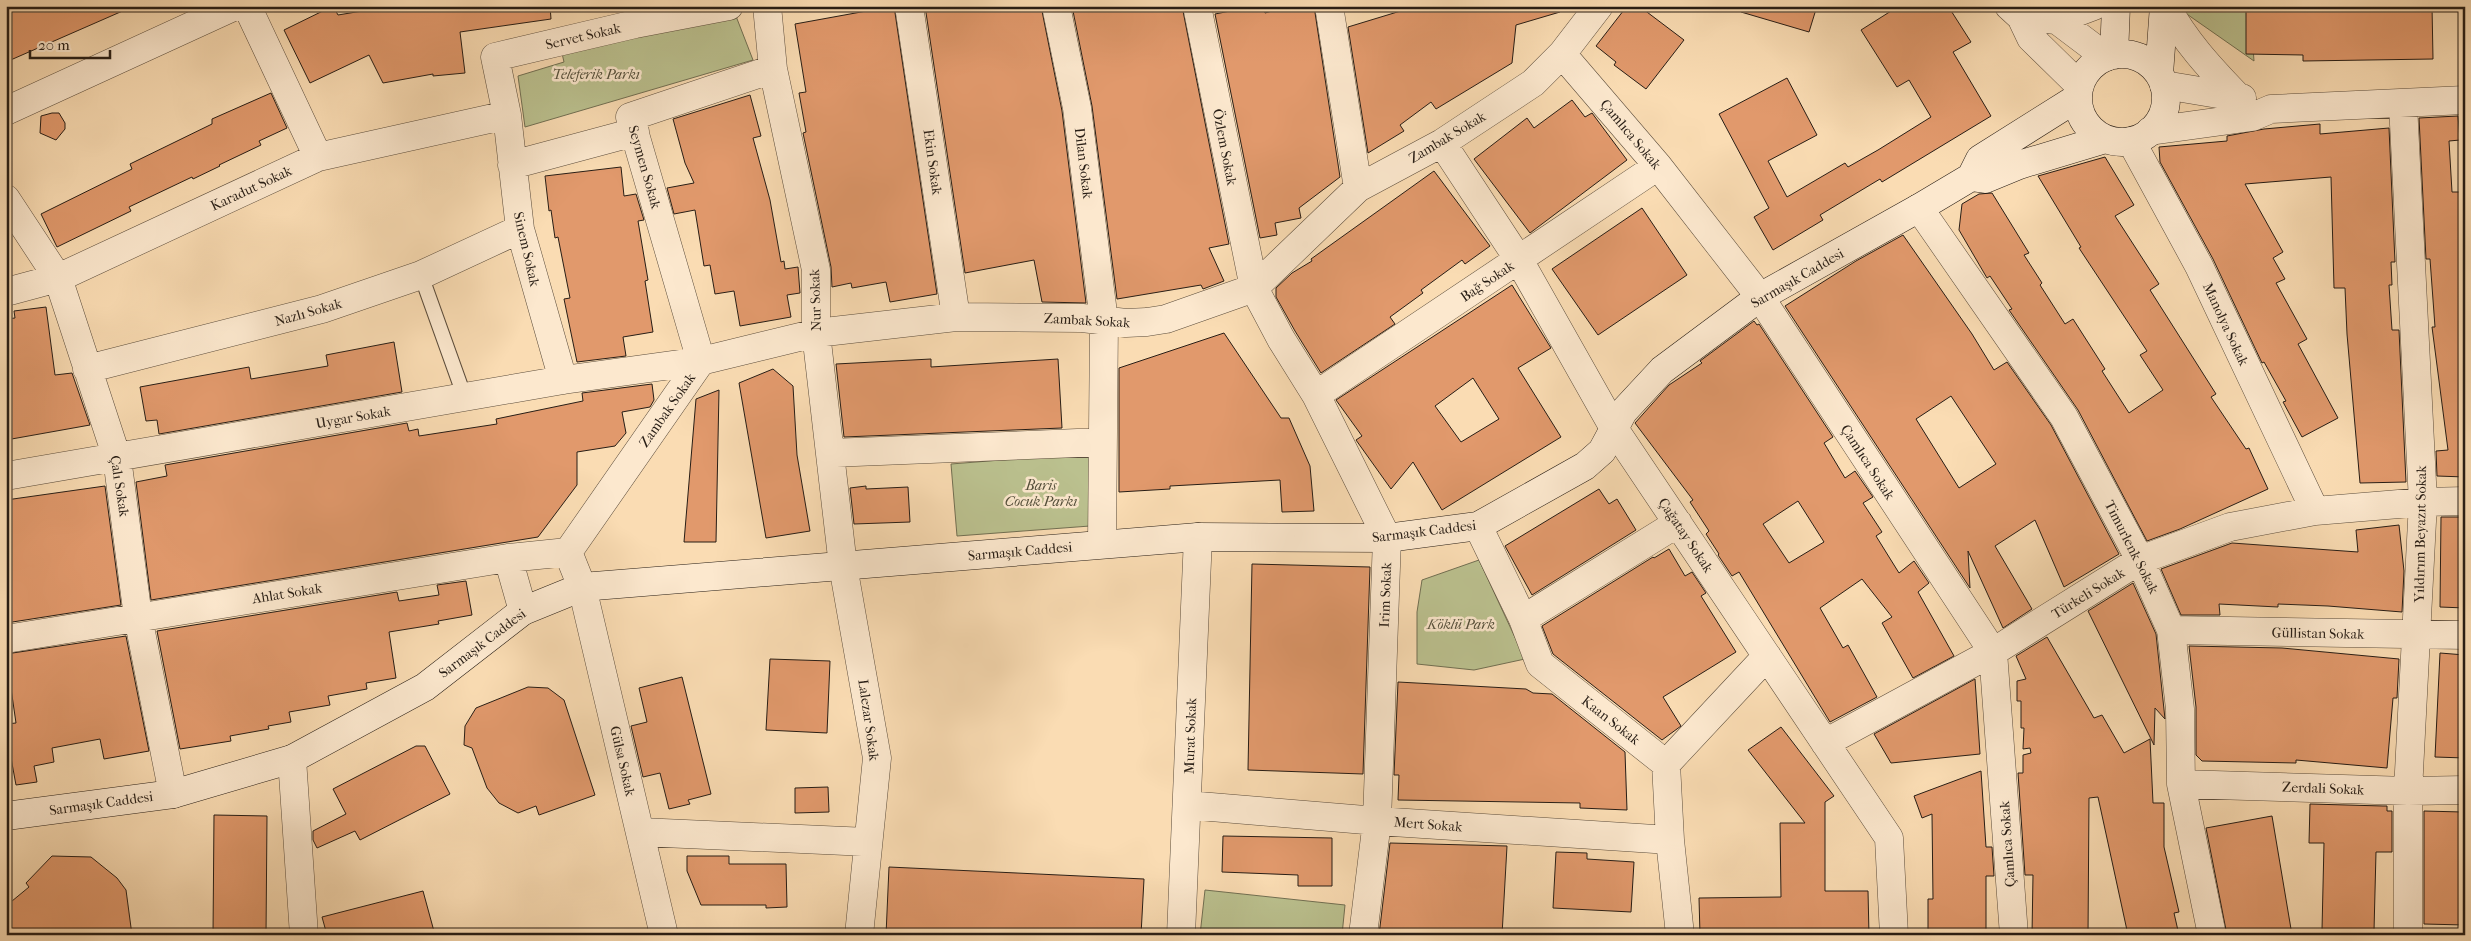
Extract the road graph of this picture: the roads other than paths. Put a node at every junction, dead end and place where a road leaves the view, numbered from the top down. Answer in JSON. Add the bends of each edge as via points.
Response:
{"nodes":[{"id":1,"x":235,"y":6,"type":"edge"},
{"id":2,"x":247,"y":6,"type":"edge"},
{"id":3,"x":729,"y":6,"type":"edge"},
{"id":4,"x":767,"y":6,"type":"edge"},
{"id":5,"x":909,"y":6,"type":"edge"},
{"id":6,"x":1056,"y":6,"type":"edge"},
{"id":7,"x":1197,"y":6,"type":"edge"},
{"id":8,"x":1599,"y":6,"type":"edge"},
{"id":9,"x":2094,"y":6,"type":"edge"},
{"id":10,"x":2116,"y":6,"type":"edge"},
{"id":11,"x":2165,"y":6,"type":"edge"},
{"id":12,"x":1335,"y":7,"type":"edge"},
{"id":13,"x":2015,"y":12,"type":"edge"},
{"id":14,"x":2057,"y":20,"type":"junction"},
{"id":15,"x":1562,"y":54,"type":"junction"},
{"id":16,"x":2110,"y":56,"type":"junction"},
{"id":17,"x":773,"y":69,"type":"junction"},
{"id":18,"x":2161,"y":80,"type":"junction"},
{"id":19,"x":2078,"y":92,"type":"junction"},
{"id":20,"x":2236,"y":95,"type":"junction"},
{"id":21,"x":2465,"y":100,"type":"edge"},
{"id":22,"x":2403,"y":104,"type":"junction"},
{"id":23,"x":2271,"y":109,"type":"junction"},
{"id":24,"x":6,"y":111,"type":"edge"},
{"id":25,"x":506,"y":115,"type":"junction"},
{"id":26,"x":635,"y":132,"type":"junction"},
{"id":27,"x":2129,"y":137,"type":"junction"},
{"id":28,"x":1442,"y":143,"type":"junction"},
{"id":29,"x":318,"y":157,"type":"junction"},
{"id":30,"x":512,"y":165,"type":"junction"},
{"id":31,"x":1658,"y":166,"type":"junction"},
{"id":32,"x":1970,"y":177,"type":"junction"},
{"id":33,"x":1358,"y":188,"type":"junction"},
{"id":34,"x":6,"y":199,"type":"edge"},
{"id":35,"x":1920,"y":208,"type":"junction"},
{"id":36,"x":520,"y":229,"type":"junction"},
{"id":37,"x":1519,"y":260,"type":"junction"},
{"id":38,"x":422,"y":275,"type":"junction"},
{"id":39,"x":58,"y":278,"type":"junction"},
{"id":40,"x":1254,"y":288,"type":"junction"},
{"id":41,"x":6,"y":292,"type":"edge"},
{"id":42,"x":1760,"y":297,"type":"junction"},
{"id":43,"x":956,"y":317,"type":"junction"},
{"id":44,"x":1104,"y":321,"type":"junction"},
{"id":45,"x":816,"y":333,"type":"junction"},
{"id":46,"x":701,"y":361,"type":"junction"},
{"id":47,"x":87,"y":369,"type":"junction"},
{"id":48,"x":563,"y":380,"type":"junction"},
{"id":49,"x":1316,"y":396,"type":"junction"},
{"id":50,"x":465,"y":398,"type":"junction"},
{"id":51,"x":1615,"y":430,"type":"junction"},
{"id":52,"x":1102,"y":442,"type":"junction"},
{"id":53,"x":830,"y":453,"type":"junction"},
{"id":54,"x":117,"y":458,"type":"junction"},
{"id":55,"x":6,"y":476,"type":"edge"},
{"id":56,"x":2465,"y":501,"type":"edge"},
{"id":57,"x":2423,"y":502,"type":"junction"},
{"id":58,"x":2315,"y":511,"type":"junction"},
{"id":59,"x":1678,"y":523,"type":"junction"},
{"id":60,"x":1478,"y":526,"type":"junction"},
{"id":61,"x":1198,"y":537,"type":"junction"},
{"id":62,"x":1387,"y":538,"type":"junction"},
{"id":63,"x":1102,"y":544,"type":"junction"},
{"id":64,"x":568,"y":552,"type":"junction"},
{"id":65,"x":508,"y":558,"type":"junction"},
{"id":66,"x":2140,"y":560,"type":"junction"},
{"id":67,"x":843,"y":566,"type":"junction"},
{"id":68,"x":582,"y":587,"type":"junction"},
{"id":69,"x":523,"y":611,"type":"junction"},
{"id":70,"x":138,"y":617,"type":"junction"},
{"id":71,"x":1523,"y":619,"type":"junction"},
{"id":72,"x":2171,"y":630,"type":"junction"},
{"id":73,"x":2418,"y":635,"type":"junction"},
{"id":74,"x":2465,"y":635,"type":"edge"},
{"id":75,"x":6,"y":639,"type":"edge"},
{"id":76,"x":1993,"y":652,"type":"junction"},
{"id":77,"x":1767,"y":656,"type":"junction"},
{"id":78,"x":1825,"y":743,"type":"junction"},
{"id":79,"x":292,"y":759,"type":"junction"},
{"id":80,"x":1666,"y":764,"type":"junction"},
{"id":81,"x":2181,"y":784,"type":"junction"},
{"id":82,"x":2465,"y":790,"type":"edge"},
{"id":83,"x":2408,"y":791,"type":"junction"},
{"id":84,"x":173,"y":794,"type":"junction"},
{"id":85,"x":1187,"y":805,"type":"junction"},
{"id":86,"x":6,"y":816,"type":"edge"},
{"id":87,"x":1377,"y":821,"type":"junction"},
{"id":88,"x":640,"y":832,"type":"junction"},
{"id":89,"x":1670,"y":840,"type":"junction"},
{"id":90,"x":868,"y":842,"type":"junction"},
{"id":91,"x":304,"y":935,"type":"edge"},
{"id":92,"x":664,"y":935,"type":"edge"},
{"id":93,"x":859,"y":935,"type":"edge"},
{"id":94,"x":1181,"y":935,"type":"edge"},
{"id":95,"x":1363,"y":935,"type":"edge"},
{"id":96,"x":1680,"y":935,"type":"edge"},
{"id":97,"x":1894,"y":935,"type":"edge"},
{"id":98,"x":2014,"y":935,"type":"edge"},
{"id":99,"x":2212,"y":935,"type":"edge"},
{"id":100,"x":2408,"y":935,"type":"edge"}],
"edges":[{"from":1,"to":24,"type":"street"},
{"from":2,"to":29,"type":"street"},
{"from":3,"to":25,"type":"street","name":"Servet Sokak","via":[[635,24],[495,58]]},
{"from":4,"to":17,"type":"street","name":"Nur Sokak"},
{"from":5,"to":43,"type":"street","name":"Ekin Sokak"},
{"from":6,"to":44,"type":"street","name":"Dilan Sokak","via":[[1077,108]]},
{"from":7,"to":40,"type":"street","name":"Özlem Sokak"},
{"from":8,"to":15,"type":"street","name":"Zambak Sokak"},
{"from":9,"to":14,"type":"street"},
{"from":10,"to":16,"type":"street"},
{"from":11,"to":18,"type":"street"},
{"from":11,"to":20,"type":"street","via":[[2199,57]]},
{"from":12,"to":33,"type":"street"},
{"from":13,"to":14,"type":"street"},
{"from":13,"to":19,"type":"street","via":[[2031,38]]},
{"from":14,"to":16,"type":"street"},
{"from":15,"to":28,"type":"street","name":"Zambak Sokak","via":[[1533,83]]},
{"from":15,"to":31,"type":"street","name":"Çamlıca Sokak"},
{"from":16,"to":18,"type":"street","via":[[2135,56],[2148,63]]},
{"from":16,"to":19,"type":"street","via":[[2090,68]]},
{"from":17,"to":26,"type":"street","name":"Seymen Sokak","via":[[630,118]]},
{"from":17,"to":45,"type":"street","name":"Nur Sokak","via":[[816,270]]},
{"from":18,"to":20,"type":"street"},
{"from":18,"to":27,"type":"street","via":[[2164,110],[2159,122]]},
{"from":19,"to":27,"type":"street","via":[[2079,111],[2085,123]]},
{"from":19,"to":32,"type":"street","name":"Sarmaşık Caddesi","via":[[1980,159]]},
{"from":20,"to":23,"type":"street"},
{"from":21,"to":22,"type":"street"},
{"from":22,"to":23,"type":"street"},
{"from":22,"to":57,"type":"street","name":"Yıldırım Beyazıt Sokak"},
{"from":23,"to":27,"type":"street","name":"Sarmaşık Caddesi","via":[[2252,117]]},
{"from":25,"to":29,"type":"street","name":"Karadut Sokak"},
{"from":25,"to":30,"type":"street","name":"Sinem Sokak"},
{"from":26,"to":30,"type":"street"},
{"from":26,"to":46,"type":"street","name":"Seymen Sokak"},
{"from":27,"to":32,"type":"street","name":"Sarmaşık Caddesi","via":[[2019,165],[1985,179]]},
{"from":27,"to":58,"type":"street","name":"Manolya Sokak","via":[[2199,266]]},
{"from":28,"to":33,"type":"street","name":"Zambak Sokak"},
{"from":28,"to":37,"type":"street","name":"Çağatay Sokak"},
{"from":29,"to":39,"type":"street","name":"Karadut Sokak"},
{"from":30,"to":36,"type":"street","name":"Sinem Sokak"},
{"from":31,"to":37,"type":"street","name":"Bağ Sokak"},
{"from":31,"to":42,"type":"street","name":"Çamlıca Sokak"},
{"from":32,"to":35,"type":"street","name":"Sarmaşık Caddesi"},
{"from":33,"to":40,"type":"street","name":"Zambak Sokak"},
{"from":34,"to":39,"type":"street","name":"Çalı Sokak"},
{"from":35,"to":42,"type":"street","name":"Sarmaşık Caddesi"},
{"from":35,"to":66,"type":"street","name":"Timurlenk Sokak","via":[[2064,417]]},
{"from":36,"to":38,"type":"street","name":"Nazlı Sokak"},
{"from":36,"to":48,"type":"street","name":"Sinem Sokak"},
{"from":37,"to":49,"type":"street","name":"Bağ Sokak"},
{"from":37,"to":51,"type":"street","name":"Çağatay Sokak"},
{"from":38,"to":47,"type":"street","name":"Nazlı Sokak","via":[[322,309]]},
{"from":38,"to":50,"type":"lane"},
{"from":39,"to":41,"type":"street","name":"Karadut Sokak"},
{"from":39,"to":47,"type":"street","name":"Çalı Sokak"},
{"from":40,"to":44,"type":"street","name":"Zambak Sokak","via":[[1166,319],[1126,323]]},
{"from":40,"to":49,"type":"street","name":"Irim Sokak"},
{"from":42,"to":51,"type":"street","name":"Sarmaşık Caddesi","via":[[1662,370],[1623,412]]},
{"from":42,"to":76,"type":"street","name":"Çamlıca Sokak"},
{"from":43,"to":44,"type":"street","name":"Zambak Sokak"},
{"from":43,"to":45,"type":"street","name":"Zambak Sokak"},
{"from":44,"to":52,"type":"street"},
{"from":45,"to":46,"type":"street","name":"Zambak Sokak"},
{"from":45,"to":53,"type":"street","name":"Nur Sokak"},
{"from":46,"to":48,"type":"street","name":"Uygar Sokak"},
{"from":46,"to":64,"type":"street","name":"Zambak Sokak"},
{"from":47,"to":54,"type":"street","name":"Çalı Sokak"},
{"from":48,"to":50,"type":"street","name":"Uygar Sokak"},
{"from":49,"to":62,"type":"street","name":"Irim Sokak"},
{"from":50,"to":54,"type":"street","name":"Uygar Sokak"},
{"from":51,"to":59,"type":"street","name":"Çağatay Sokak"},
{"from":51,"to":60,"type":"street","name":"Sarmaşık Caddesi","via":[[1602,451],[1585,466]]},
{"from":52,"to":53,"type":"street"},
{"from":52,"to":63,"type":"street"},
{"from":53,"to":67,"type":"street","name":"Nur Sokak"},
{"from":54,"to":55,"type":"street","name":"Uygar Sokak"},
{"from":54,"to":70,"type":"street","name":"Çalı Sokak"},
{"from":56,"to":57,"type":"street","name":"Türkeli Sokak"},
{"from":57,"to":58,"type":"street","name":"Türkeli Sokak"},
{"from":57,"to":73,"type":"street","name":"Yıldırım Beyazıt Sokak"},
{"from":58,"to":66,"type":"street","name":"Türkeli Sokak","via":[[2230,527]]},
{"from":59,"to":71,"type":"street"},
{"from":59,"to":77,"type":"street","name":"Çağatay Sokak"},
{"from":60,"to":62,"type":"street","name":"Sarmaşık Caddesi"},
{"from":60,"to":71,"type":"street","name":"Kaan Sokak"},
{"from":61,"to":62,"type":"street","name":"Sarmaşık Caddesi"},
{"from":61,"to":63,"type":"street","name":"Sarmaşık Caddesi"},
{"from":61,"to":85,"type":"street","name":"Murat Sokak"},
{"from":62,"to":87,"type":"street","name":"Irim Sokak"},
{"from":63,"to":67,"type":"street","name":"Sarmaşık Caddesi"},
{"from":64,"to":65,"type":"street","name":"Ahlat Sokak"},
{"from":64,"to":68,"type":"street","name":"Gülsa Sokak"},
{"from":65,"to":69,"type":"street"},
{"from":65,"to":70,"type":"street","name":"Ahlat Sokak"},
{"from":66,"to":72,"type":"street","name":"Timurlenk Sokak"},
{"from":66,"to":76,"type":"street","name":"Türkeli Sokak"},
{"from":67,"to":68,"type":"street","name":"Sarmaşık Caddesi"},
{"from":67,"to":90,"type":"street","name":"Lalezar Sokak","via":[[877,758]]},
{"from":68,"to":69,"type":"street","name":"Sarmaşık Caddesi"},
{"from":68,"to":88,"type":"street","name":"Gülsa Sokak"},
{"from":69,"to":79,"type":"street","name":"Sarmaşık Caddesi","via":[[425,687]]},
{"from":70,"to":75,"type":"street","name":"Ahlat Sokak"},
{"from":70,"to":84,"type":"street","name":"Çalı Sokak"},
{"from":71,"to":80,"type":"street","name":"Kaan Sokak","via":[[1540,664]]},
{"from":72,"to":73,"type":"street","name":"Güllistan Sokak"},
{"from":72,"to":81,"type":"street","name":"Timurlenk Sokak","via":[[2180,709]]},
{"from":73,"to":74,"type":"street","name":"Güllistan Sokak"},
{"from":73,"to":83,"type":"street","name":"Yıldırım Beyazıt Sokak"},
{"from":76,"to":78,"type":"street","name":"Türkeli Sokak"},
{"from":76,"to":98,"type":"street","name":"Çamlıca Sokak"},
{"from":77,"to":78,"type":"street","name":"Çağatay Sokak"},
{"from":77,"to":80,"type":"street"},
{"from":78,"to":97,"type":"street","name":"Çağatay Sokak","via":[[1889,838]]},
{"from":79,"to":84,"type":"street","name":"Sarmaşık Caddesi"},
{"from":79,"to":91,"type":"street"},
{"from":80,"to":89,"type":"street"},
{"from":81,"to":83,"type":"street","name":"Zerdali Sokak"},
{"from":81,"to":99,"type":"street","name":"Timurlenk Sokak"},
{"from":82,"to":83,"type":"street","name":"Zerdali Sokak"},
{"from":83,"to":100,"type":"street","name":"Yıldırım Beyazıt Sokak"},
{"from":84,"to":86,"type":"street","name":"Sarmaşık Caddesi"},
{"from":85,"to":87,"type":"street","name":"Mert Sokak"},
{"from":85,"to":94,"type":"street","name":"Murat Sokak"},
{"from":87,"to":89,"type":"street","name":"Mert Sokak"},
{"from":87,"to":95,"type":"street","name":"Irim Sokak"},
{"from":88,"to":90,"type":"street"},
{"from":88,"to":92,"type":"street","name":"Gülsa Sokak"},
{"from":89,"to":96,"type":"street"},
{"from":90,"to":93,"type":"street","name":"Lalezar Sokak"}]}
